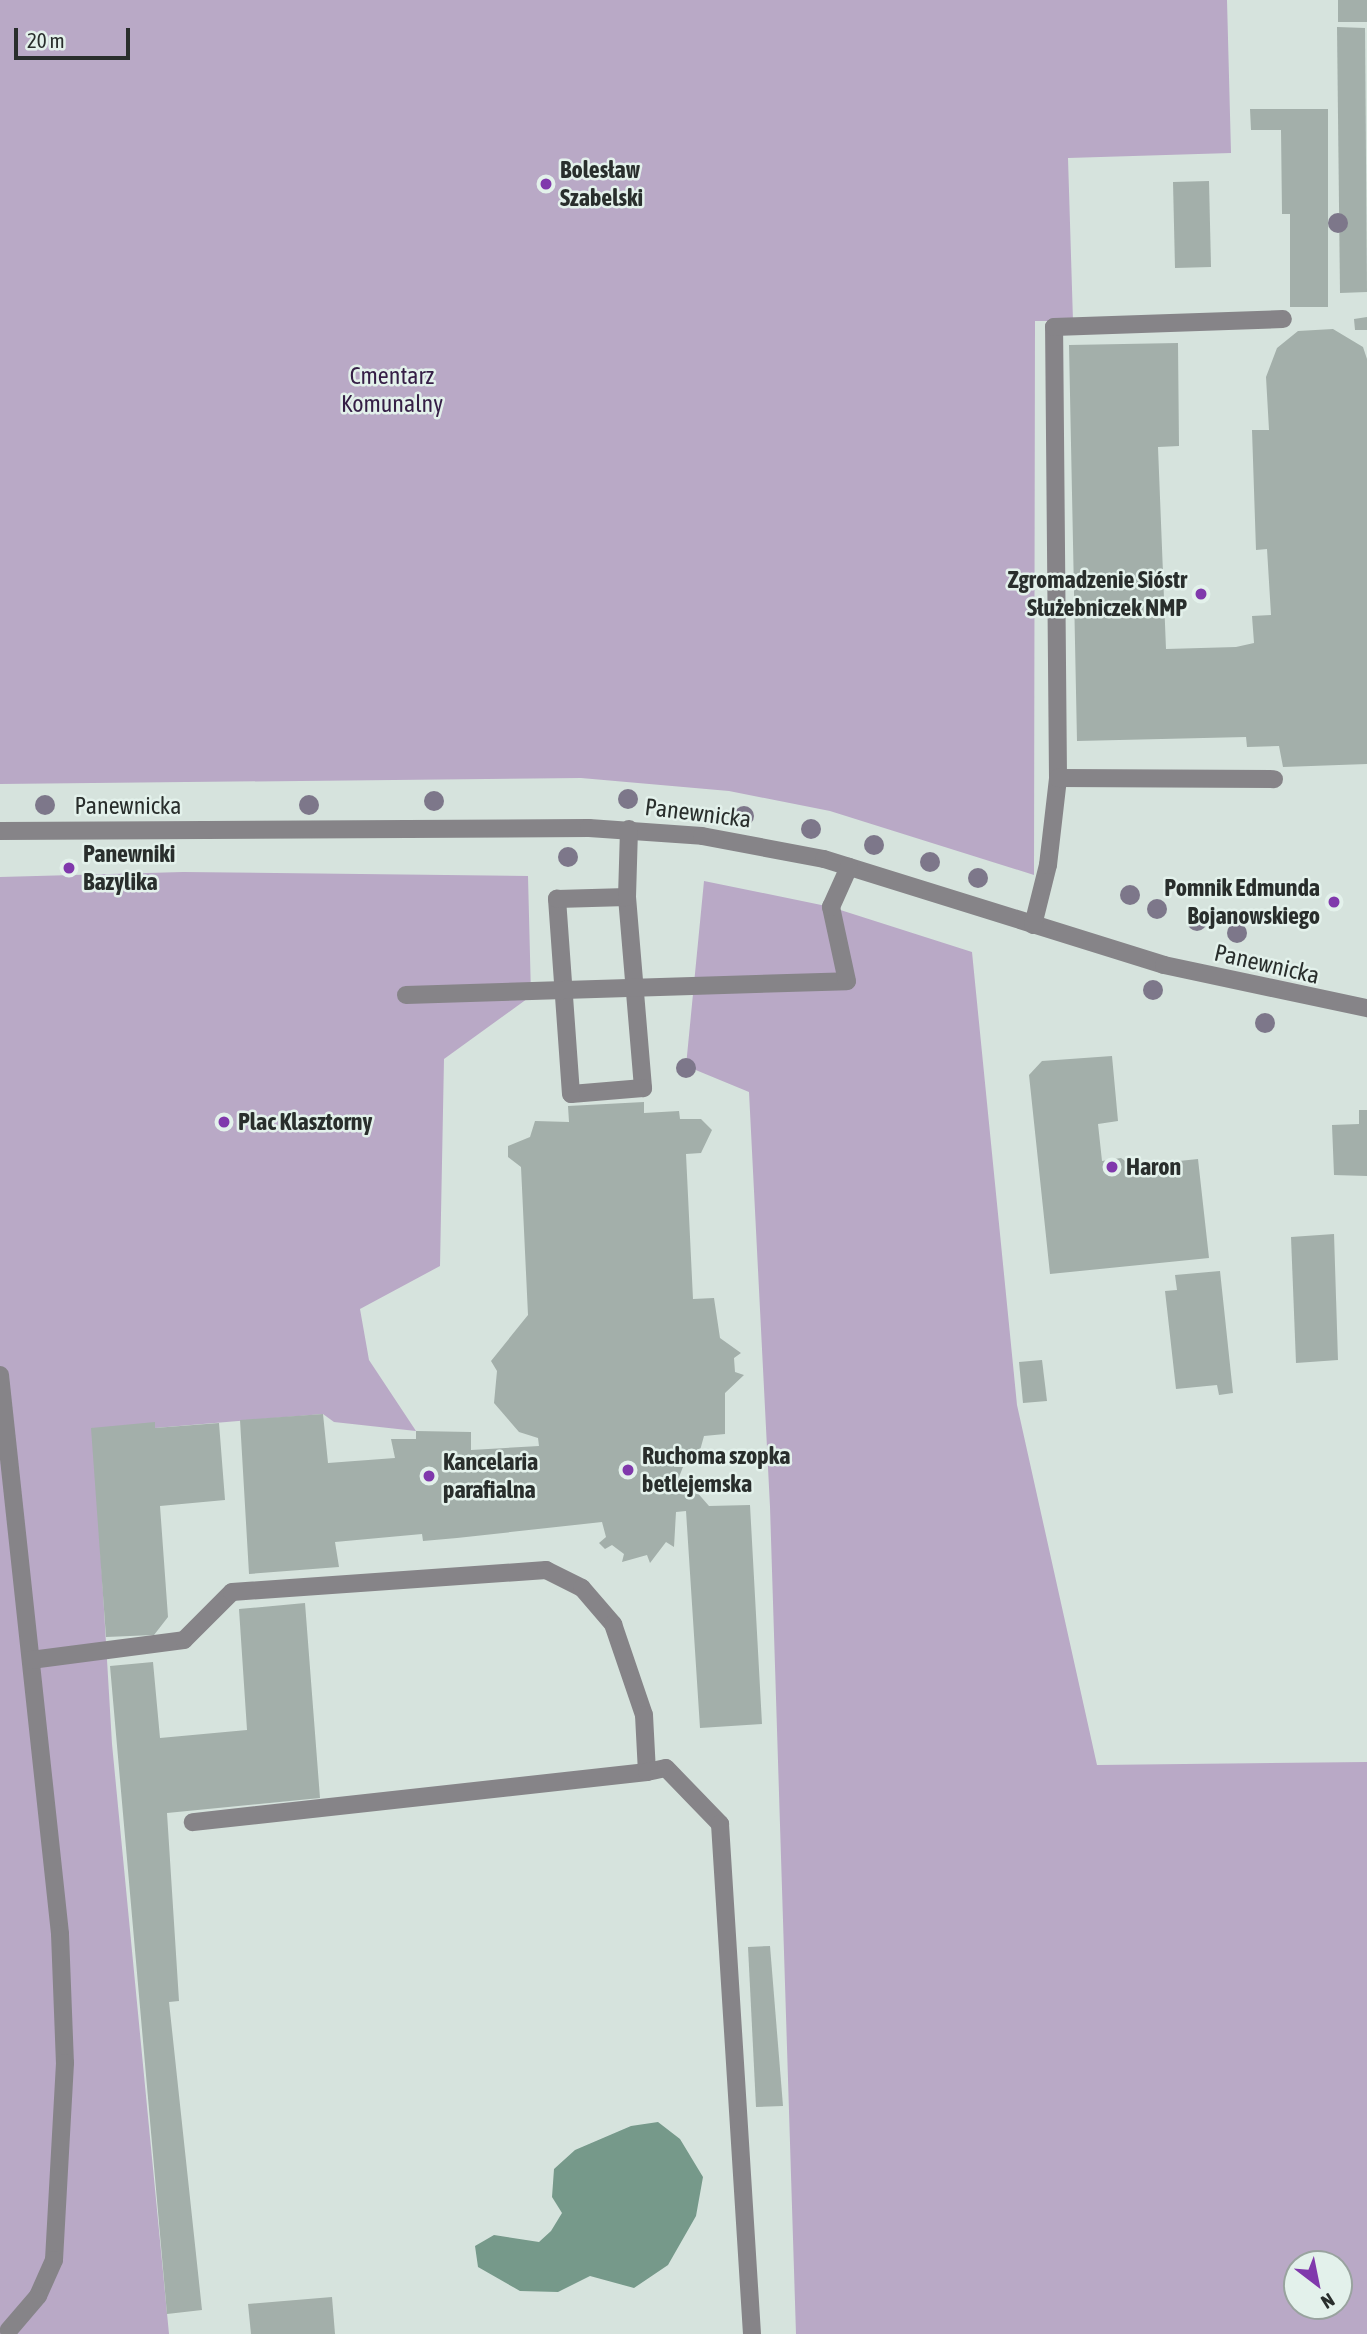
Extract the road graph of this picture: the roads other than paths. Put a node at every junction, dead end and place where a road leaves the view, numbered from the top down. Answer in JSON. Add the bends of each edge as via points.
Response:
{"nodes":[{"id":1,"x":1283,"y":318,"type":"dead end"},
{"id":2,"x":1058,"y":778,"type":"junction"},
{"id":3,"x":1274,"y":779,"type":"dead end"},
{"id":4,"x":629,"y":830,"type":"junction"},
{"id":5,"x":0,"y":831,"type":"edge"},
{"id":6,"x":849,"y":867,"type":"junction"},
{"id":7,"x":627,"y":897,"type":"junction"},
{"id":8,"x":1033,"y":925,"type":"junction"},
{"id":9,"x":635,"y":985,"type":"junction"},
{"id":10,"x":563,"y":989,"type":"junction"},
{"id":11,"x":406,"y":995,"type":"dead end"},
{"id":12,"x":1367,"y":1008,"type":"edge"},
{"id":13,"x":0,"y":1375,"type":"edge"},
{"id":14,"x":31,"y":1660,"type":"junction"},
{"id":15,"x":647,"y":1772,"type":"junction"},
{"id":16,"x":193,"y":1822,"type":"dead end"},
{"id":17,"x":9,"y":2330,"type":"dead end"},
{"id":18,"x":752,"y":2334,"type":"edge"}],
"edges":[{"from":1,"to":2,"type":"street","via":[[1054,327]]},
{"from":2,"to":3,"type":"street"},
{"from":2,"to":8,"type":"street","via":[[1048,865]]},
{"from":4,"to":5,"type":"street","name":"Panewnicka"},
{"from":4,"to":6,"type":"street","name":"Panewnicka","via":[[745,841]]},
{"from":4,"to":7,"type":"street"},
{"from":6,"to":8,"type":"street","name":"Panewnicka"},
{"from":6,"to":9,"type":"street","via":[[831,907],[847,981]]},
{"from":7,"to":9,"type":"street"},
{"from":7,"to":10,"type":"street","via":[[556,899]]},
{"from":8,"to":12,"type":"street","name":"Panewnicka","via":[[1191,972]]},
{"from":9,"to":10,"type":"street"},
{"from":9,"to":10,"type":"street","via":[[643,1088],[571,1094]]},
{"from":10,"to":11,"type":"street"},
{"from":13,"to":14,"type":"street"},
{"from":14,"to":15,"type":"street","via":[[184,1640],[232,1592],[546,1570],[582,1588],[613,1624],[644,1715]]},
{"from":14,"to":17,"type":"street","via":[[60,1934],[65,2063],[54,2260],[38,2296]]},
{"from":15,"to":16,"type":"street"},
{"from":15,"to":18,"type":"street","via":[[666,1768],[720,1825]]}]}
